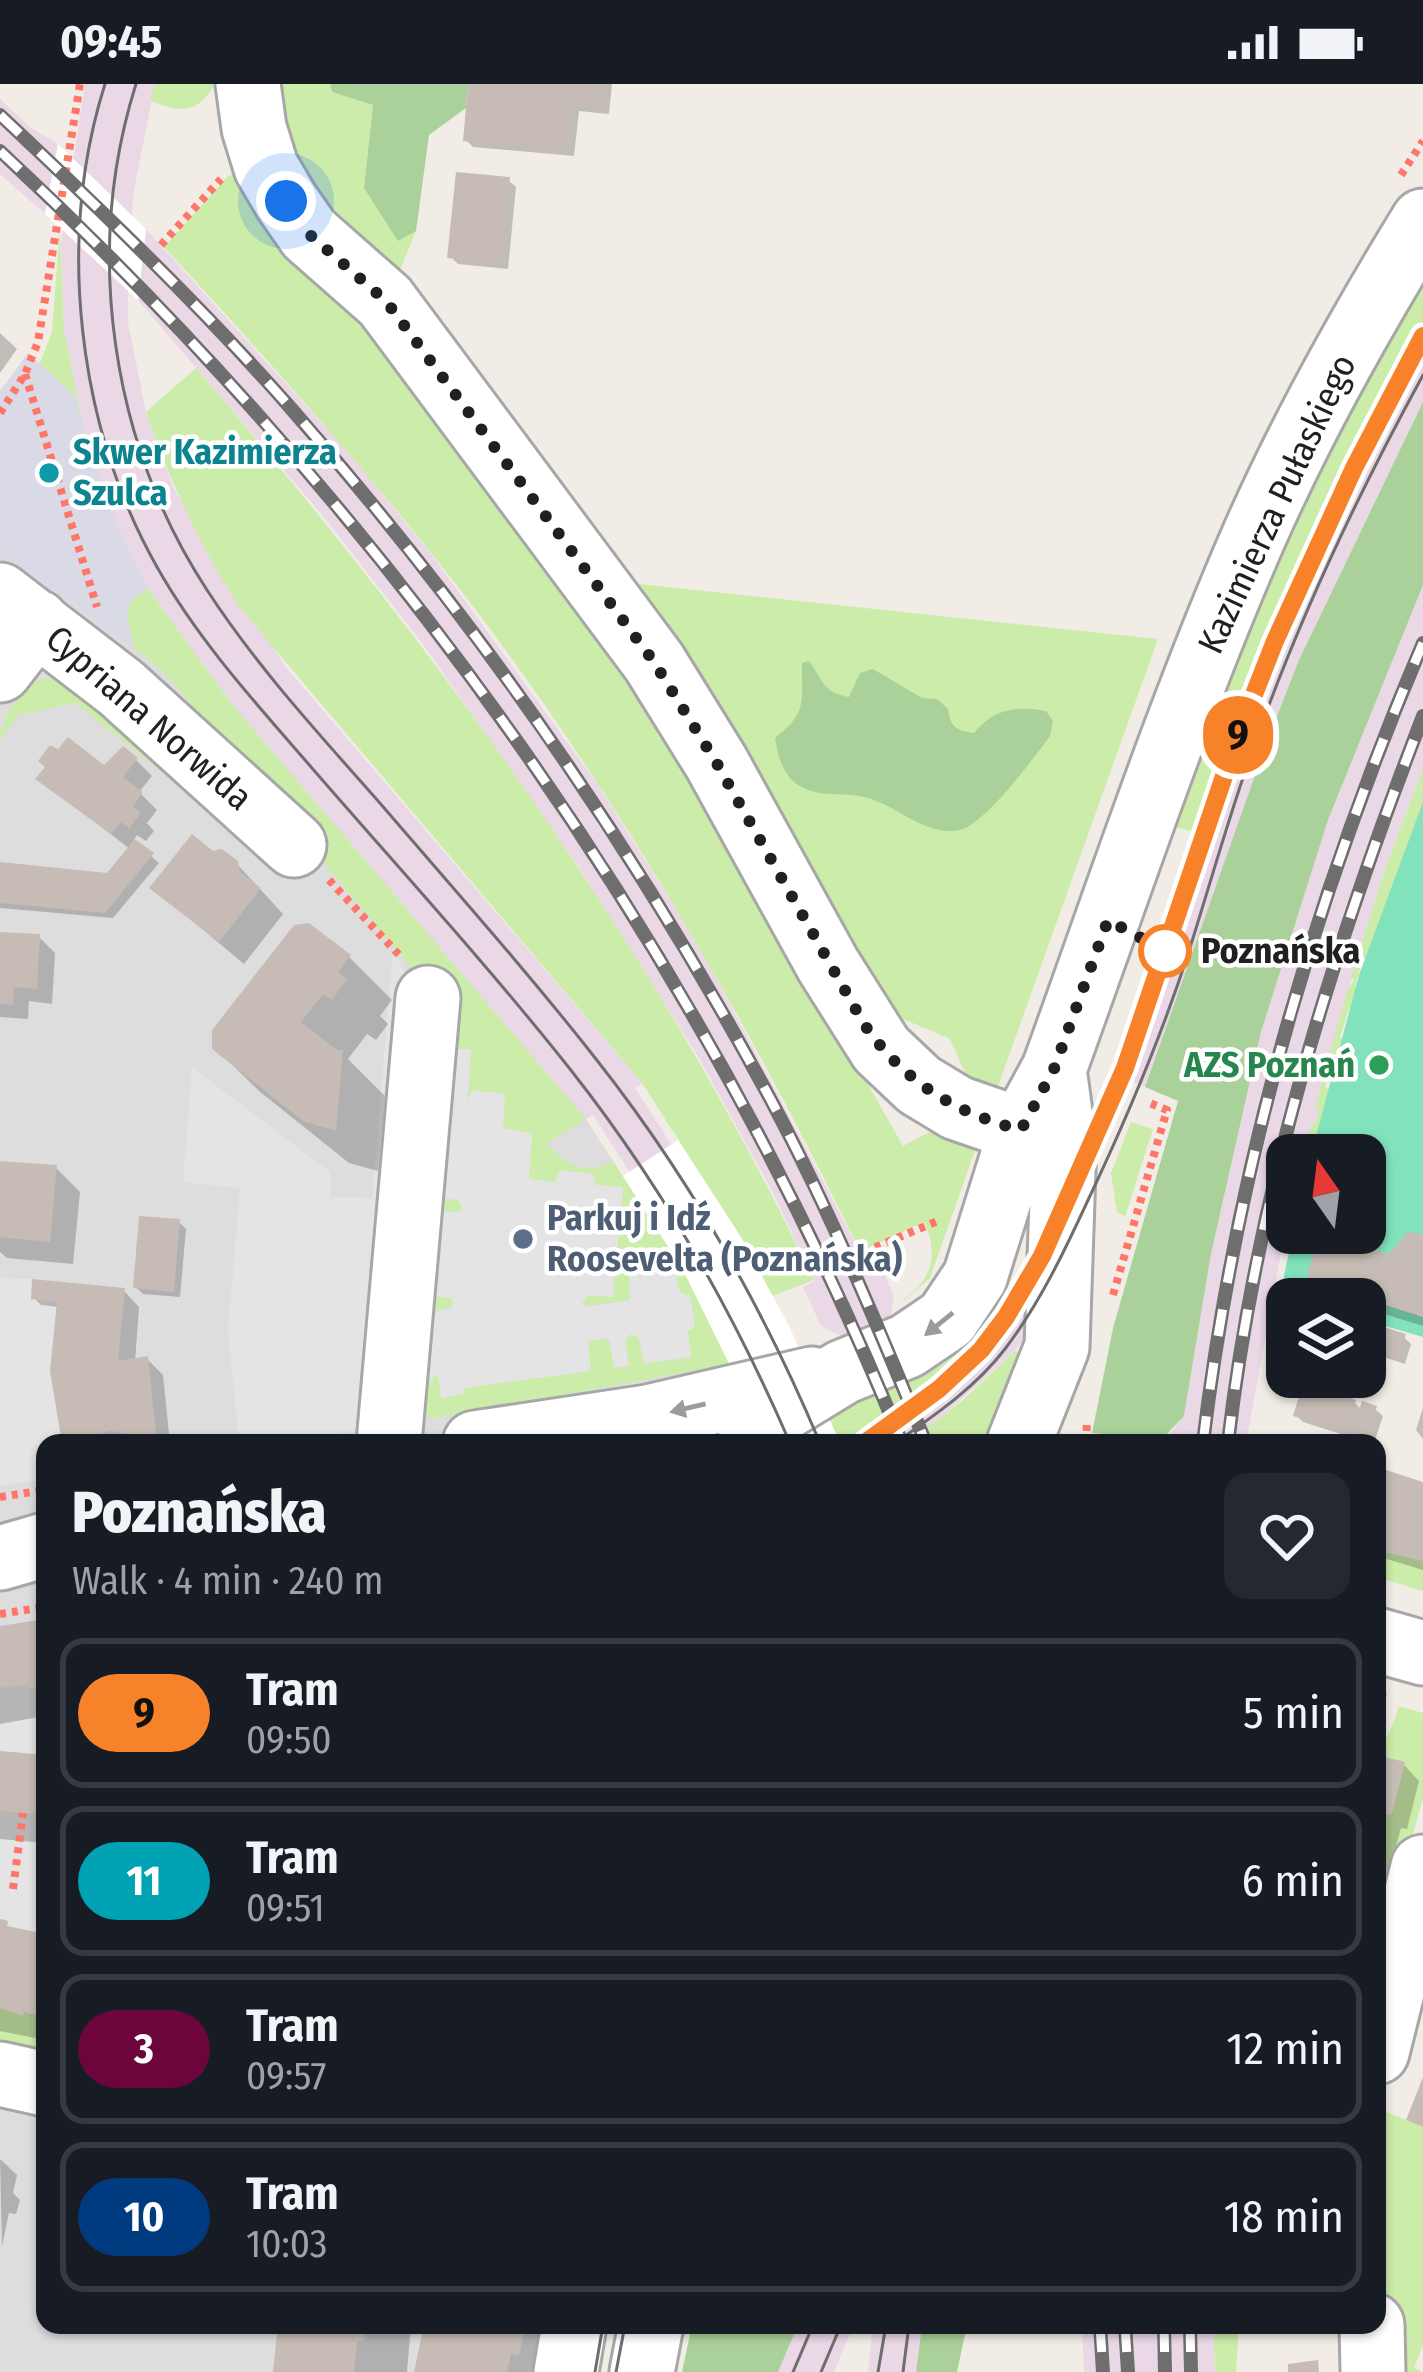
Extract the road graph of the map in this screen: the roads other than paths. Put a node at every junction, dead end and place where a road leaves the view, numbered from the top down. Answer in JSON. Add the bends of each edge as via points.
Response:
{"nodes":[{"id":1,"x":248,"y":84,"type":"edge"},
{"id":2,"x":1423,"y":221,"type":"edge"},
{"id":3,"x":27,"y":633,"type":"edge"},
{"id":4,"x":295,"y":845,"type":"road end"},
{"id":5,"x":428,"y":998,"type":"road end"},
{"id":6,"x":1054,"y":1069,"type":"junction"},
{"id":7,"x":1021,"y":1130,"type":"junction"},
{"id":8,"x":843,"y":1372,"type":"junction"},
{"id":9,"x":1061,"y":1428,"type":"edge"},
{"id":10,"x":390,"y":1434,"type":"edge"},
{"id":11,"x":535,"y":1434,"type":"edge"},
{"id":12,"x":758,"y":1434,"type":"edge"},
{"id":13,"x":0,"y":1539,"type":"edge"},
{"id":14,"x":36,"y":1541,"type":"edge"},
{"id":15,"x":36,"y":1545,"type":"edge"},
{"id":16,"x":0,"y":1558,"type":"edge"},
{"id":17,"x":1423,"y":1867,"type":"edge"},
{"id":18,"x":1386,"y":2015,"type":"edge"},
{"id":19,"x":0,"y":2074,"type":"edge"},
{"id":20,"x":36,"y":2082,"type":"edge"},
{"id":21,"x":572,"y":2334,"type":"edge"},
{"id":22,"x":649,"y":2334,"type":"edge"},
{"id":23,"x":1372,"y":2334,"type":"edge"},
{"id":24,"x":566,"y":2372,"type":"edge"},
{"id":25,"x":642,"y":2372,"type":"edge"},
{"id":26,"x":1373,"y":2372,"type":"edge"}],
"edges":[{"from":1,"to":7,"type":"street","via":[[266,166],[286,201],[309,234],[386,301],[654,662],[881,1049],[957,1108]]},
{"from":2,"to":6,"type":"street","name":"Kazimierza Pułaskiego","via":[[1256,531]]},
{"from":3,"to":4,"type":"street","name":"Cypriana Norwida"},
{"from":5,"to":10,"type":"street"},
{"from":6,"to":7,"type":"street","name":"Kazimierza Pułaskiego"},
{"from":6,"to":9,"type":"street","name":"Kazimierza Pułaskiego","via":[[1064,1142]]},
{"from":7,"to":8,"type":"street","name":"Kazimierza Pułaskiego","one_way":true,"via":[[975,1277],[956,1310],[907,1346]]},
{"from":8,"to":11,"type":"street","one_way":true},
{"from":8,"to":12,"type":"street","name":"Kazimierza Pułaskiego"},
{"from":13,"to":14,"type":"street"},
{"from":15,"to":16,"type":"street"},
{"from":17,"to":18,"type":"street"},
{"from":19,"to":20,"type":"street"},
{"from":21,"to":24,"type":"street"},
{"from":22,"to":25,"type":"street"},
{"from":23,"to":26,"type":"street"}]}
